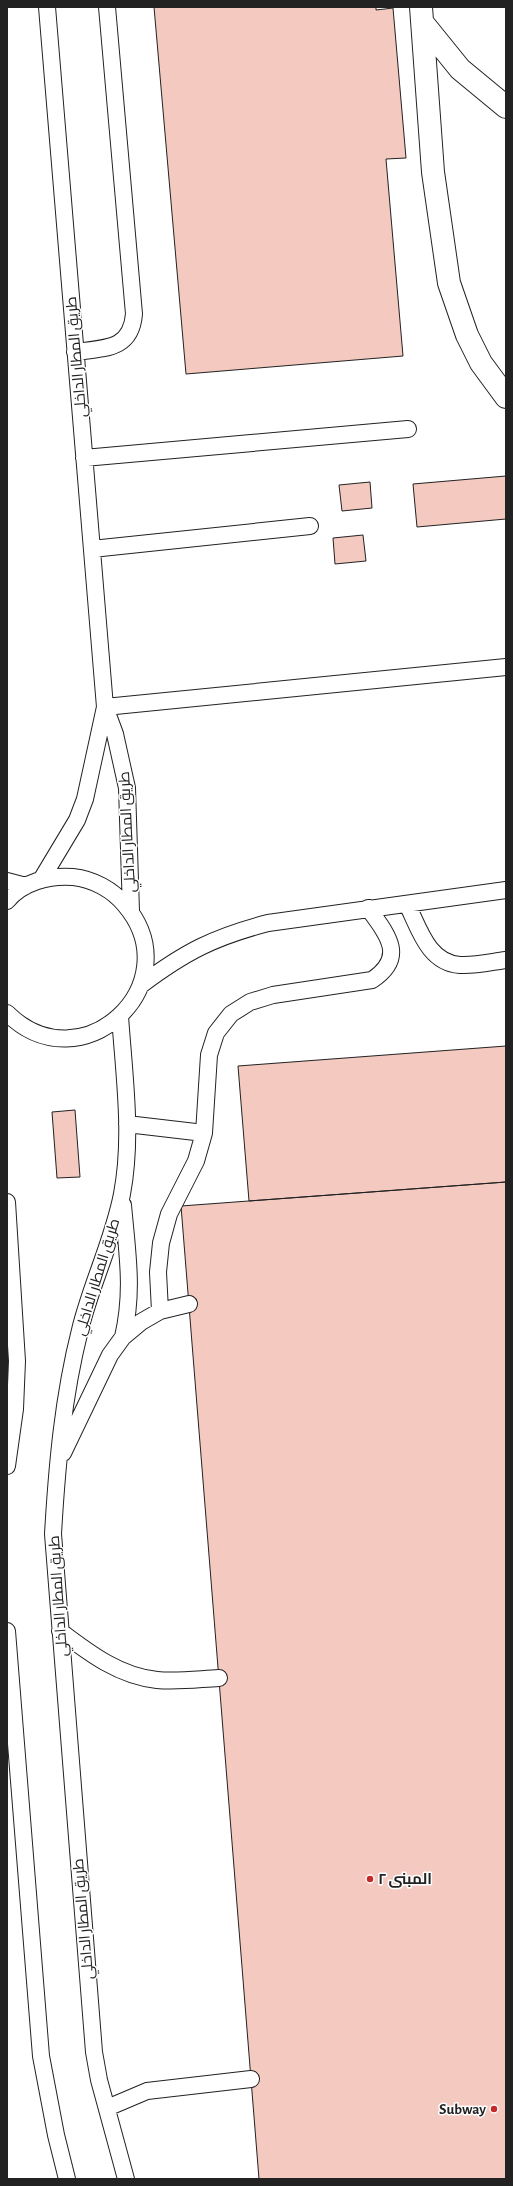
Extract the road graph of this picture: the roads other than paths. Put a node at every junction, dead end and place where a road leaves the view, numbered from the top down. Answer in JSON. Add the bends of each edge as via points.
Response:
{"nodes":[{"id":1,"x":47,"y":7,"type":"edge"},
{"id":2,"x":107,"y":7,"type":"edge"},
{"id":3,"x":422,"y":14,"type":"edge"},
{"id":4,"x":506,"y":107,"type":"edge"},
{"id":5,"x":75,"y":352,"type":"junction"},
{"id":6,"x":506,"y":397,"type":"edge"},
{"id":7,"x":408,"y":429,"type":"dead end"},
{"id":8,"x":84,"y":458,"type":"junction"},
{"id":9,"x":310,"y":526,"type":"dead end"},
{"id":10,"x":92,"y":549,"type":"junction"},
{"id":11,"x":506,"y":667,"type":"edge"},
{"id":12,"x":105,"y":707,"type":"junction"},
{"id":13,"x":40,"y":880,"type":"junction"},
{"id":14,"x":7,"y":881,"type":"edge"},
{"id":15,"x":26,"y":886,"type":"junction"},
{"id":16,"x":506,"y":890,"type":"edge"},
{"id":17,"x":7,"y":901,"type":"edge"},
{"id":18,"x":408,"y":904,"type":"junction"},
{"id":19,"x":368,"y":908,"type":"junction"},
{"id":20,"x":131,"y":911,"type":"junction"},
{"id":21,"x":506,"y":960,"type":"edge"},
{"id":22,"x":141,"y":985,"type":"junction"},
{"id":23,"x":7,"y":1013,"type":"edge"},
{"id":24,"x":120,"y":1016,"type":"junction"},
{"id":25,"x":127,"y":1124,"type":"junction"},
{"id":26,"x":204,"y":1133,"type":"junction"},
{"id":27,"x":122,"y":1194,"type":"junction"},
{"id":28,"x":7,"y":1202,"type":"edge"},
{"id":29,"x":189,"y":1304,"type":"dead end"},
{"id":30,"x":160,"y":1311,"type":"junction"},
{"id":31,"x":123,"y":1337,"type":"junction"},
{"id":32,"x":57,"y":1465,"type":"junction"},
{"id":33,"x":7,"y":1466,"type":"edge"},
{"id":34,"x":7,"y":1631,"type":"edge"},
{"id":35,"x":60,"y":1631,"type":"junction"},
{"id":36,"x":219,"y":1678,"type":"dead end"},
{"id":37,"x":251,"y":2079,"type":"dead end"},
{"id":38,"x":107,"y":2108,"type":"junction"},
{"id":39,"x":67,"y":2179,"type":"edge"},
{"id":40,"x":126,"y":2179,"type":"edge"}],
"edges":[{"from":1,"to":5,"type":"lane","name":"طريق المطار الداخلي"},
{"from":2,"to":5,"type":"lane","via":[[134,320],[128,336],[120,343],[109,348]]},
{"from":3,"to":4,"type":"street","via":[[460,69]]},
{"from":3,"to":6,"type":"street","via":[[433,172],[449,283],[467,335],[481,363]]},
{"from":5,"to":8,"type":"lane","name":"طريق المطار الداخلي"},
{"from":7,"to":8,"type":"lane"},
{"from":8,"to":10,"type":"lane","name":"طريق المطار الداخلي"},
{"from":9,"to":10,"type":"lane"},
{"from":10,"to":12,"type":"lane","name":"طريق المطار الداخلي"},
{"from":11,"to":12,"type":"lane"},
{"from":12,"to":13,"type":"lane","name":"طريق المطار الداخلي","via":[[85,799],[73,826]]},
{"from":12,"to":20,"type":"lane","name":"طريق المطار الداخلي","via":[[115,734],[127,788]]},
{"from":13,"to":15,"type":"lane","name":"طريق المطار الداخلي"},
{"from":13,"to":20,"type":"lane","name":"طريق المطار الداخلي","via":[[74,877],[91,881],[120,898]]},
{"from":14,"to":15,"type":"lane"},
{"from":15,"to":17,"type":"lane","name":"طريق المطار الداخلي"},
{"from":16,"to":18,"type":"lane"},
{"from":18,"to":19,"type":"lane"},
{"from":18,"to":21,"type":"lane","via":[[430,950],[439,958],[460,965]]},
{"from":19,"to":22,"type":"lane","via":[[302,916],[234,932],[201,945]]},
{"from":19,"to":26,"type":"lane","via":[[386,932],[392,948],[391,961],[383,972],[372,980],[273,995],[250,1002],[231,1014],[216,1033],[209,1055]]},
{"from":20,"to":22,"type":"lane","name":"طريق المطار الداخلي","via":[[140,928],[144,947],[145,966]]},
{"from":22,"to":24,"type":"lane","name":"طريق المطار الداخلي","via":[[132,1002]]},
{"from":23,"to":24,"type":"lane","name":"طريق المطار الداخلي","via":[[31,1030],[49,1036],[68,1038],[87,1035],[105,1028]]},
{"from":24,"to":25,"type":"lane","name":"طريق المطار الداخلي"},
{"from":25,"to":26,"type":"lane"},
{"from":25,"to":27,"type":"lane","name":"طريق المطار الداخلي"},
{"from":26,"to":30,"type":"lane","via":[[196,1161],[169,1214],[161,1243],[158,1272]]},
{"from":27,"to":31,"type":"lane","via":[[130,1284],[129,1311]]},
{"from":27,"to":32,"type":"lane","name":"طريق المطار الداخلي","via":[[80,1330],[66,1397]]},
{"from":28,"to":33,"type":"lane","via":[[17,1361],[15,1409]]},
{"from":29,"to":30,"type":"lane"},
{"from":30,"to":31,"type":"lane"},
{"from":31,"to":32,"type":"lane","via":[[110,1355]]},
{"from":32,"to":35,"type":"lane","name":"طريق المطار الداخلي","via":[[53,1534]]},
{"from":34,"to":39,"type":"lane","via":[[39,2043],[53,2122]]},
{"from":35,"to":36,"type":"lane","via":[[109,1665],[136,1676],[158,1680]]},
{"from":35,"to":38,"type":"lane","name":"طريق المطار الداخلي","via":[[94,2052]]},
{"from":37,"to":38,"type":"lane","via":[[147,2091]]},
{"from":38,"to":40,"type":"lane","name":"طريق المطار الداخلي"}]}
